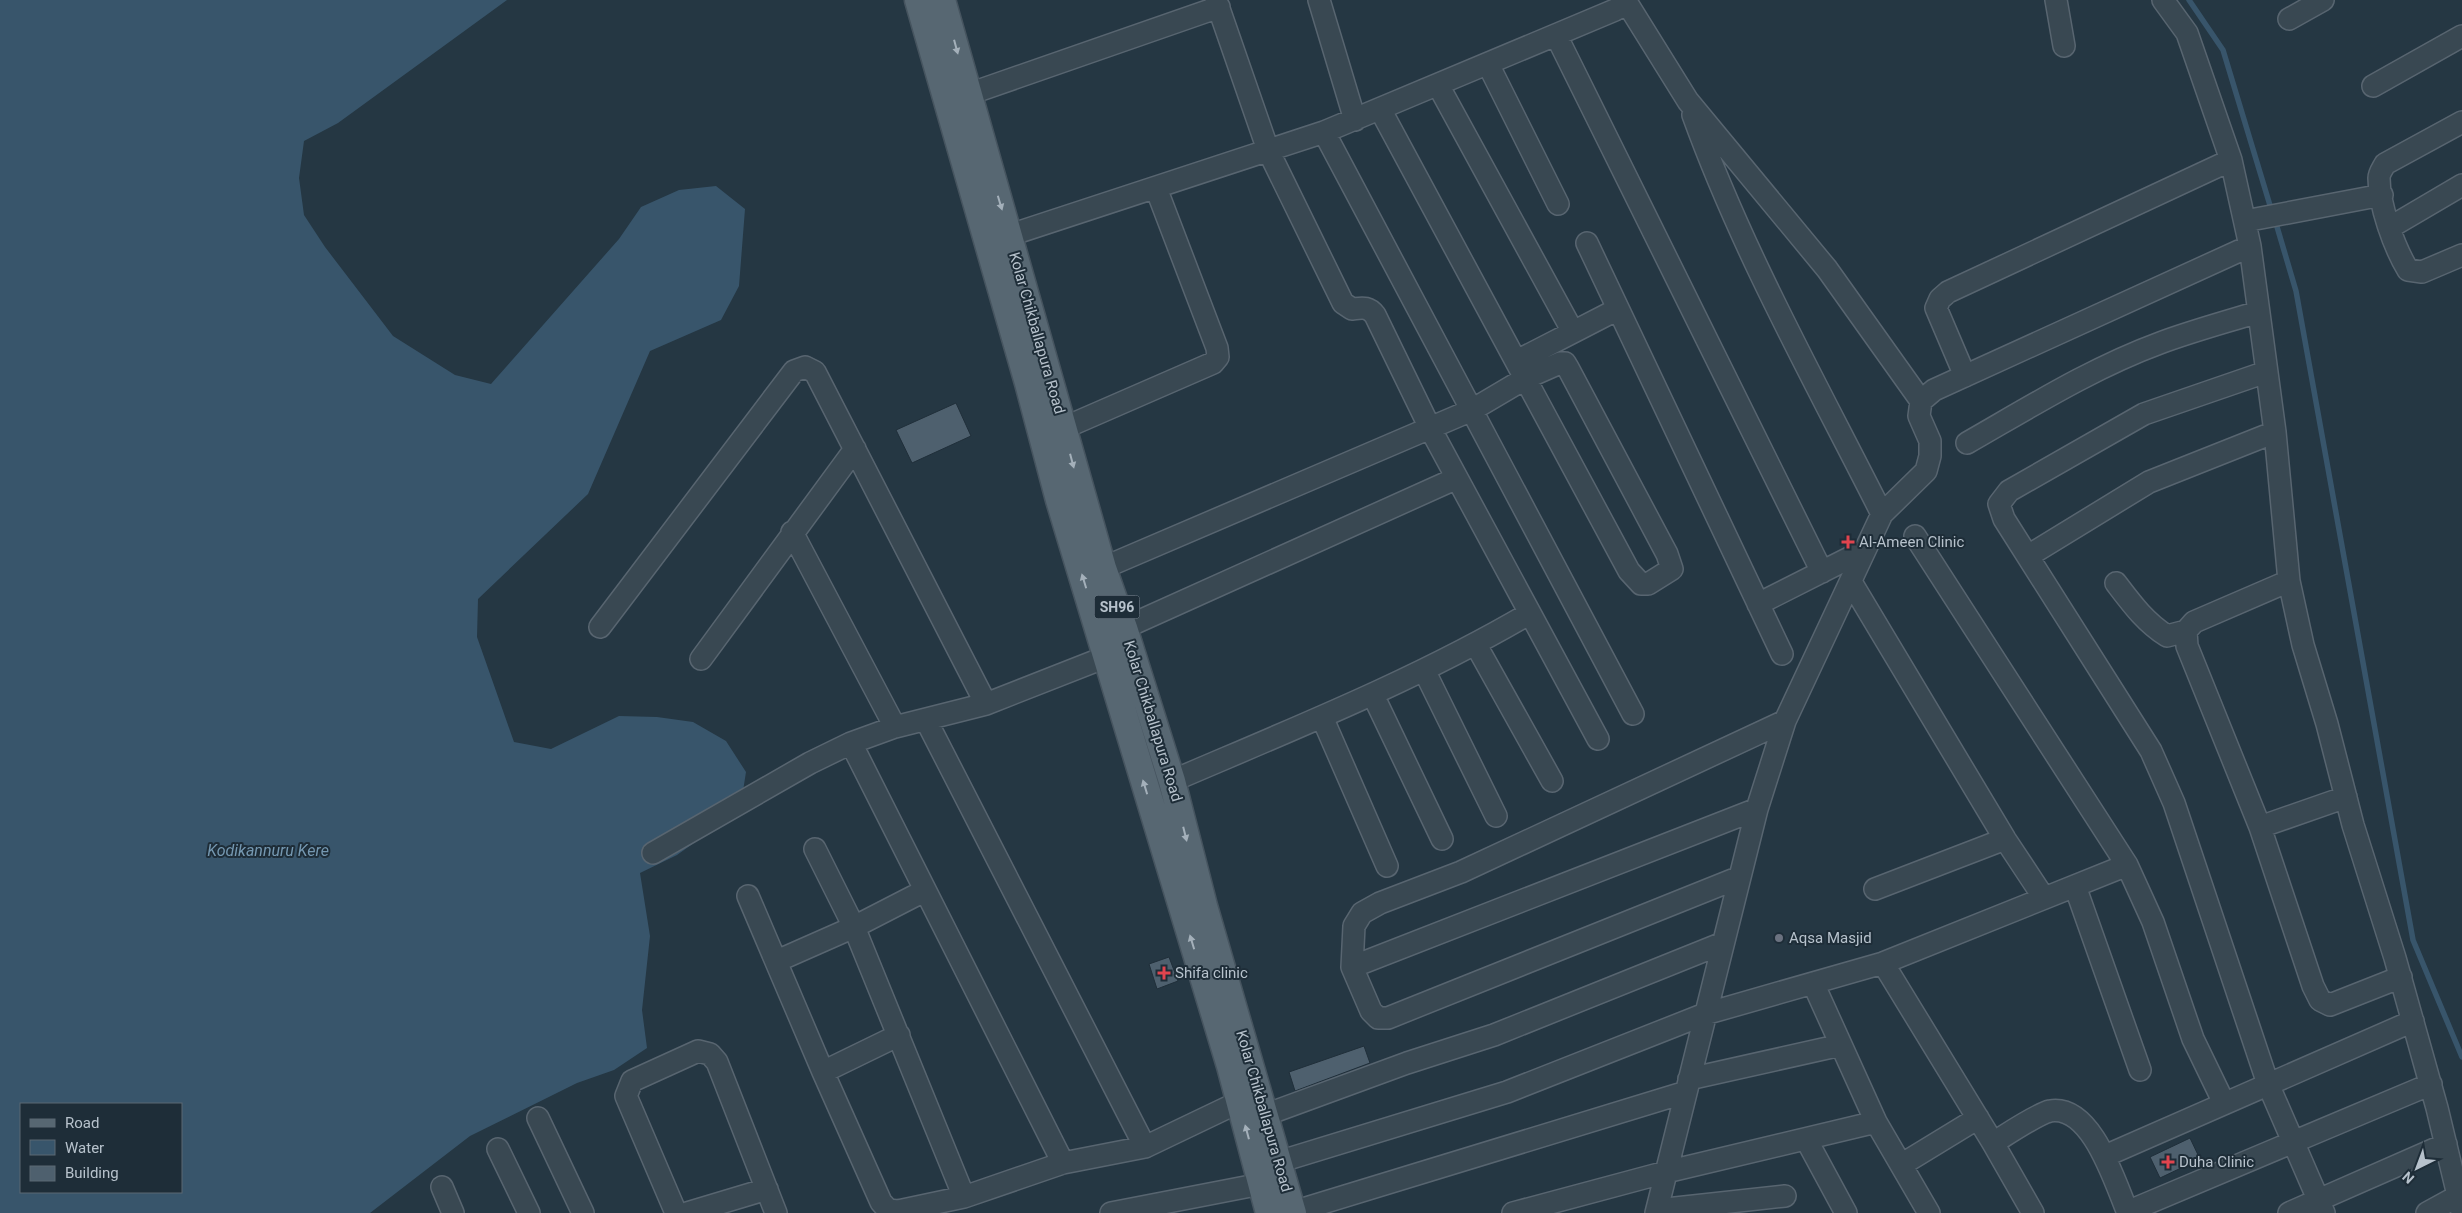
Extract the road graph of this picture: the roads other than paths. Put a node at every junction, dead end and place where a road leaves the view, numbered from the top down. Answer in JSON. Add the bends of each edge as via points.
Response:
{"nodes":[{"id":1,"x":918,"y":0,"type":"edge"},
{"id":2,"x":942,"y":0,"type":"edge"},
{"id":3,"x":1319,"y":0,"type":"edge"},
{"id":4,"x":2056,"y":0,"type":"edge"},
{"id":5,"x":2163,"y":0,"type":"edge"},
{"id":6,"x":2323,"y":0,"type":"edge"},
{"id":7,"x":1626,"y":2,"type":"edge"},
{"id":8,"x":1218,"y":4,"type":"edge"},
{"id":9,"x":2289,"y":20,"type":"dead end"},
{"id":10,"x":1556,"y":35,"type":"junction"},
{"id":11,"x":2462,"y":36,"type":"edge"},
{"id":12,"x":2064,"y":46,"type":"dead end"},
{"id":13,"x":1488,"y":64,"type":"junction"},
{"id":14,"x":1438,"y":85,"type":"junction"},
{"id":15,"x":2373,"y":86,"type":"dead end"},
{"id":16,"x":969,"y":94,"type":"junction"},
{"id":17,"x":1688,"y":101,"type":"junction"},
{"id":18,"x":1380,"y":109,"type":"junction"},
{"id":19,"x":1355,"y":120,"type":"junction"},
{"id":20,"x":2462,"y":122,"type":"edge"},
{"id":21,"x":1324,"y":132,"type":"junction"},
{"id":22,"x":1268,"y":150,"type":"junction"},
{"id":23,"x":2231,"y":160,"type":"junction"},
{"id":24,"x":2462,"y":185,"type":"edge"},
{"id":25,"x":1156,"y":188,"type":"junction"},
{"id":26,"x":2382,"y":195,"type":"junction"},
{"id":27,"x":1558,"y":204,"type":"dead end"},
{"id":28,"x":2253,"y":219,"type":"junction"},
{"id":29,"x":2389,"y":228,"type":"junction"},
{"id":30,"x":1010,"y":235,"type":"junction"},
{"id":31,"x":1587,"y":243,"type":"dead end"},
{"id":32,"x":2250,"y":246,"type":"junction"},
{"id":33,"x":2462,"y":255,"type":"edge"},
{"id":34,"x":1618,"y":309,"type":"junction"},
{"id":35,"x":2258,"y":312,"type":"junction"},
{"id":36,"x":1573,"y":332,"type":"junction"},
{"id":37,"x":1521,"y":369,"type":"junction"},
{"id":38,"x":2266,"y":372,"type":"junction"},
{"id":39,"x":1965,"y":376,"type":"junction"},
{"id":40,"x":1921,"y":401,"type":"junction"},
{"id":41,"x":1472,"y":410,"type":"junction"},
{"id":42,"x":1430,"y":428,"type":"junction"},
{"id":43,"x":2275,"y":432,"type":"junction"},
{"id":44,"x":1053,"y":433,"type":"junction"},
{"id":45,"x":1967,"y":443,"type":"dead end"},
{"id":46,"x":855,"y":449,"type":"junction"},
{"id":47,"x":1457,"y":478,"type":"junction"},
{"id":48,"x":1882,"y":514,"type":"junction"},
{"id":49,"x":792,"y":532,"type":"junction"},
{"id":50,"x":1915,"y":536,"type":"dead end"},
{"id":51,"x":1865,"y":550,"type":"junction"},
{"id":52,"x":2028,"y":556,"type":"junction"},
{"id":53,"x":1103,"y":568,"type":"junction"},
{"id":54,"x":1822,"y":572,"type":"junction"},
{"id":55,"x":1851,"y":582,"type":"junction"},
{"id":56,"x":2289,"y":582,"type":"junction"},
{"id":57,"x":2116,"y":584,"type":"dead end"},
{"id":58,"x":1758,"y":604,"type":"junction"},
{"id":59,"x":1530,"y":613,"type":"junction"},
{"id":60,"x":600,"y":627,"type":"dead end"},
{"id":61,"x":2186,"y":631,"type":"junction"},
{"id":62,"x":1128,"y":638,"type":"junction"},
{"id":63,"x":1476,"y":645,"type":"junction"},
{"id":64,"x":1782,"y":654,"type":"dead end"},
{"id":65,"x":1106,"y":656,"type":"junction"},
{"id":66,"x":701,"y":659,"type":"dead end"},
{"id":67,"x":1424,"y":670,"type":"junction"},
{"id":68,"x":1373,"y":695,"type":"junction"},
{"id":69,"x":986,"y":704,"type":"junction"},
{"id":70,"x":1633,"y":714,"type":"dead end"},
{"id":71,"x":1322,"y":717,"type":"junction"},
{"id":72,"x":926,"y":720,"type":"junction"},
{"id":73,"x":1785,"y":721,"type":"junction"},
{"id":74,"x":895,"y":727,"type":"junction"},
{"id":75,"x":1598,"y":739,"type":"dead end"},
{"id":76,"x":851,"y":743,"type":"junction"},
{"id":77,"x":1552,"y":780,"type":"dead end"},
{"id":78,"x":1172,"y":781,"type":"junction"},
{"id":79,"x":2346,"y":797,"type":"junction"},
{"id":80,"x":1757,"y":809,"type":"junction"},
{"id":81,"x":1496,"y":816,"type":"dead end"},
{"id":82,"x":2260,"y":827,"type":"junction"},
{"id":83,"x":1442,"y":839,"type":"dead end"},
{"id":84,"x":2005,"y":839,"type":"junction"},
{"id":85,"x":815,"y":849,"type":"dead end"},
{"id":86,"x":653,"y":853,"type":"dead end"},
{"id":87,"x":2127,"y":865,"type":"junction"},
{"id":88,"x":1387,"y":866,"type":"dead end"},
{"id":89,"x":1740,"y":877,"type":"junction"},
{"id":90,"x":2075,"y":886,"type":"junction"},
{"id":91,"x":1875,"y":889,"type":"dead end"},
{"id":92,"x":924,"y":891,"type":"junction"},
{"id":93,"x":748,"y":896,"type":"dead end"},
{"id":94,"x":2044,"y":898,"type":"junction"},
{"id":95,"x":854,"y":927,"type":"junction"},
{"id":96,"x":1723,"y":943,"type":"junction"},
{"id":97,"x":777,"y":961,"type":"junction"},
{"id":98,"x":1883,"y":963,"type":"junction"},
{"id":99,"x":1352,"y":967,"type":"junction"},
{"id":100,"x":2401,"y":977,"type":"junction"},
{"id":101,"x":1813,"y":983,"type":"junction"},
{"id":102,"x":1705,"y":1014,"type":"junction"},
{"id":103,"x":2413,"y":1020,"type":"junction"},
{"id":104,"x":899,"y":1035,"type":"junction"},
{"id":105,"x":1841,"y":1045,"type":"junction"},
{"id":106,"x":2140,"y":1070,"type":"dead end"},
{"id":107,"x":823,"y":1072,"type":"junction"},
{"id":108,"x":2268,"y":1084,"type":"junction"},
{"id":109,"x":2431,"y":1084,"type":"junction"},
{"id":110,"x":1688,"y":1086,"type":"junction"},
{"id":111,"x":1239,"y":1102,"type":"junction"},
{"id":112,"x":2224,"y":1103,"type":"junction"},
{"id":113,"x":1265,"y":1115,"type":"junction"},
{"id":114,"x":538,"y":1118,"type":"dead end"},
{"id":115,"x":1978,"y":1118,"type":"junction"},
{"id":116,"x":1876,"y":1122,"type":"junction"},
{"id":117,"x":1806,"y":1139,"type":"junction"},
{"id":118,"x":1993,"y":1143,"type":"junction"},
{"id":119,"x":2293,"y":1143,"type":"junction"},
{"id":120,"x":2446,"y":1144,"type":"junction"},
{"id":121,"x":1144,"y":1147,"type":"junction"},
{"id":122,"x":498,"y":1149,"type":"dead end"},
{"id":123,"x":2105,"y":1156,"type":"junction"},
{"id":124,"x":1063,"y":1163,"type":"junction"},
{"id":125,"x":1901,"y":1165,"type":"junction"},
{"id":126,"x":1266,"y":1171,"type":"junction"},
{"id":127,"x":1666,"y":1172,"type":"junction"},
{"id":128,"x":442,"y":1187,"type":"dead end"},
{"id":129,"x":767,"y":1189,"type":"junction"},
{"id":130,"x":1785,"y":1196,"type":"dead end"},
{"id":131,"x":964,"y":1197,"type":"junction"},
{"id":132,"x":2460,"y":1204,"type":"edge"},
{"id":133,"x":2321,"y":1207,"type":"edge"},
{"id":134,"x":1656,"y":1211,"type":"edge"},
{"id":135,"x":1285,"y":1212,"type":"edge"},
{"id":136,"x":454,"y":1213,"type":"edge"},
{"id":137,"x":529,"y":1213,"type":"edge"},
{"id":138,"x":583,"y":1213,"type":"edge"},
{"id":139,"x":676,"y":1213,"type":"edge"},
{"id":140,"x":687,"y":1213,"type":"edge"},
{"id":141,"x":776,"y":1213,"type":"edge"},
{"id":142,"x":1111,"y":1213,"type":"edge"},
{"id":143,"x":1514,"y":1213,"type":"edge"},
{"id":144,"x":1846,"y":1213,"type":"edge"},
{"id":145,"x":1929,"y":1213,"type":"edge"},
{"id":146,"x":2033,"y":1213,"type":"edge"},
{"id":147,"x":2128,"y":1213,"type":"edge"},
{"id":148,"x":2289,"y":1213,"type":"edge"},
{"id":149,"x":2426,"y":1213,"type":"edge"}],
"edges":[{"from":1,"to":44,"type":"main road","name":"Kolar Chikballapura Road","number":"SH96"},
{"from":2,"to":16,"type":"main road","name":"Kolar Chikballapura Road","number":"SH96","one_way":true},
{"from":3,"to":19,"type":"street"},
{"from":4,"to":12,"type":"street"},
{"from":5,"to":23,"type":"street","via":[[2186,34]]},
{"from":6,"to":9,"type":"street"},
{"from":7,"to":10,"type":"street","via":[[1615,10]]},
{"from":7,"to":17,"type":"street"},
{"from":8,"to":16,"type":"street"},
{"from":8,"to":22,"type":"street"},
{"from":10,"to":13,"type":"street"},
{"from":10,"to":54,"type":"street"},
{"from":11,"to":15,"type":"street"},
{"from":13,"to":14,"type":"street"},
{"from":13,"to":27,"type":"street"},
{"from":14,"to":18,"type":"street"},
{"from":14,"to":36,"type":"street"},
{"from":16,"to":30,"type":"main road","name":"Kolar Chikballapura Road","number":"SH96","one_way":true},
{"from":17,"to":40,"type":"street","via":[[1827,268]]},
{"from":17,"to":48,"type":"street","via":[[1715,176]]},
{"from":18,"to":19,"type":"street"},
{"from":18,"to":37,"type":"street"},
{"from":19,"to":21,"type":"street"},
{"from":20,"to":26,"type":"street","via":[[2385,164],[2379,176]]},
{"from":21,"to":22,"type":"street"},
{"from":21,"to":41,"type":"street"},
{"from":22,"to":25,"type":"street"},
{"from":22,"to":42,"type":"street","via":[[1343,303],[1352,310],[1365,307],[1375,315]]},
{"from":23,"to":28,"type":"street"},
{"from":23,"to":39,"type":"street","via":[[1948,292],[1936,308]]},
{"from":24,"to":29,"type":"street"},
{"from":25,"to":30,"type":"street"},
{"from":25,"to":44,"type":"street","via":[[1218,357],[1213,363]]},
{"from":26,"to":28,"type":"street"},
{"from":26,"to":29,"type":"street"},
{"from":28,"to":32,"type":"street"},
{"from":29,"to":33,"type":"street","via":[[2408,270],[2422,272]]},
{"from":30,"to":44,"type":"main road","name":"Kolar Chikballapura Road","number":"SH96"},
{"from":31,"to":34,"type":"street"},
{"from":32,"to":35,"type":"street"},
{"from":32,"to":39,"type":"street"},
{"from":34,"to":36,"type":"street"},
{"from":34,"to":58,"type":"street"},
{"from":35,"to":38,"type":"street"},
{"from":35,"to":45,"type":"street","via":[[2160,343],[2105,367]]},
{"from":36,"to":37,"type":"street"},
{"from":37,"to":37,"type":"street","via":[[1565,364],[1667,554],[1670,572],[1648,584],[1641,584],[1629,571]]},
{"from":37,"to":41,"type":"street"},
{"from":38,"to":43,"type":"street"},
{"from":38,"to":52,"type":"street","via":[[2144,414],[2009,490],[1999,504],[2004,519]]},
{"from":39,"to":40,"type":"street","via":[[1934,390]]},
{"from":40,"to":48,"type":"street","via":[[1919,416],[1930,441],[1926,472]]},
{"from":41,"to":42,"type":"street"},
{"from":41,"to":70,"type":"street"},
{"from":42,"to":47,"type":"street"},
{"from":42,"to":53,"type":"street"},
{"from":43,"to":52,"type":"street","via":[[2149,482]]},
{"from":43,"to":56,"type":"street"},
{"from":44,"to":53,"type":"main road","name":"Kolar Chikballapura Road","number":"SH96","one_way":true},
{"from":65,"to":44,"type":"main road","name":"Kolar Chikballapura Road","number":"SH96","one_way":true},
{"from":46,"to":49,"type":"street"},
{"from":46,"to":60,"type":"street","via":[[815,372],[805,367],[794,371]]},
{"from":46,"to":69,"type":"street"},
{"from":47,"to":59,"type":"street"},
{"from":47,"to":62,"type":"street"},
{"from":48,"to":51,"type":"street"},
{"from":49,"to":66,"type":"street"},
{"from":49,"to":74,"type":"street"},
{"from":50,"to":87,"type":"street"},
{"from":51,"to":54,"type":"street"},
{"from":51,"to":55,"type":"street"},
{"from":52,"to":108,"type":"street","via":[[2151,751],[2174,802]]},
{"from":53,"to":62,"type":"main road","name":"Kolar Chikballapura Road","number":"SH96"},
{"from":54,"to":58,"type":"street"},
{"from":55,"to":73,"type":"street"},
{"from":55,"to":84,"type":"street"},
{"from":56,"to":61,"type":"street","via":[[2194,622]]},
{"from":56,"to":79,"type":"street","via":[[2303,645]]},
{"from":57,"to":61,"type":"street","via":[[2152,626],[2167,636]]},
{"from":58,"to":64,"type":"street"},
{"from":59,"to":63,"type":"street"},
{"from":59,"to":75,"type":"street"},
{"from":61,"to":82,"type":"street","via":[[2187,646]]},
{"from":62,"to":65,"type":"street"},
{"from":62,"to":78,"type":"main road","name":"Kolar Chikballapura Road","number":"SH96"},
{"from":63,"to":67,"type":"street"},
{"from":63,"to":77,"type":"street"},
{"from":65,"to":69,"type":"street"},
{"from":111,"to":65,"type":"main road","name":"Kolar Chikballapura Road","number":"SH96","one_way":true},
{"from":67,"to":68,"type":"street"},
{"from":67,"to":81,"type":"street"},
{"from":68,"to":71,"type":"street"},
{"from":68,"to":83,"type":"street"},
{"from":69,"to":72,"type":"street"},
{"from":71,"to":78,"type":"street"},
{"from":71,"to":88,"type":"street"},
{"from":72,"to":74,"type":"street"},
{"from":72,"to":121,"type":"street"},
{"from":73,"to":80,"type":"street"},
{"from":73,"to":99,"type":"street","via":[[1461,872],[1380,903],[1356,919]]},
{"from":74,"to":76,"type":"street"},
{"from":76,"to":86,"type":"street"},
{"from":76,"to":92,"type":"street"},
{"from":78,"to":113,"type":"main road","name":"Kolar Chikballapura Road","number":"SH96","one_way":true,"via":[[1204,906]]},
{"from":79,"to":82,"type":"street"},
{"from":79,"to":100,"type":"street"},
{"from":80,"to":89,"type":"street"},
{"from":80,"to":99,"type":"street"},
{"from":82,"to":100,"type":"street","via":[[2320,1000],[2330,1005]]},
{"from":84,"to":91,"type":"street"},
{"from":84,"to":94,"type":"street"},
{"from":85,"to":95,"type":"street"},
{"from":87,"to":90,"type":"street"},
{"from":87,"to":112,"type":"street","via":[[2153,922],[2192,1039]]},
{"from":89,"to":96,"type":"street"},
{"from":89,"to":99,"type":"street","via":[[1388,1018],[1378,1018],[1371,1011]]},
{"from":90,"to":94,"type":"street"},
{"from":90,"to":106,"type":"street"},
{"from":92,"to":95,"type":"street"},
{"from":92,"to":124,"type":"street"},
{"from":93,"to":97,"type":"street"},
{"from":94,"to":98,"type":"street"},
{"from":95,"to":97,"type":"street"},
{"from":95,"to":104,"type":"street"},
{"from":96,"to":102,"type":"street"},
{"from":96,"to":113,"type":"street","via":[[1494,1035],[1407,1062]]},
{"from":97,"to":107,"type":"street"},
{"from":98,"to":101,"type":"street"},
{"from":98,"to":115,"type":"street"},
{"from":100,"to":103,"type":"street"},
{"from":101,"to":102,"type":"street"},
{"from":101,"to":105,"type":"street"},
{"from":102,"to":110,"type":"street"},
{"from":102,"to":126,"type":"street","via":[[1507,1092]]},
{"from":103,"to":108,"type":"street"},
{"from":103,"to":109,"type":"street"},
{"from":104,"to":107,"type":"street"},
{"from":104,"to":131,"type":"street"},
{"from":105,"to":110,"type":"street"},
{"from":105,"to":116,"type":"street"},
{"from":107,"to":131,"type":"street","via":[[881,1202],[888,1210],[898,1211]]},
{"from":108,"to":112,"type":"street"},
{"from":108,"to":119,"type":"street"},
{"from":109,"to":119,"type":"street"},
{"from":109,"to":120,"type":"street"},
{"from":110,"to":127,"type":"street"},
{"from":110,"to":135,"type":"street"},
{"from":111,"to":121,"type":"street"},
{"from":126,"to":111,"type":"main road","name":"Kolar Chikballapura Road","number":"SH96","one_way":true},
{"from":112,"to":123,"type":"street"},
{"from":113,"to":126,"type":"main road","name":"Kolar Chikballapura Road","number":"SH96"},
{"from":114,"to":138,"type":"street"},
{"from":115,"to":118,"type":"street"},
{"from":115,"to":125,"type":"street"},
{"from":116,"to":117,"type":"street"},
{"from":116,"to":125,"type":"street"},
{"from":117,"to":127,"type":"street"},
{"from":117,"to":144,"type":"street"},
{"from":118,"to":123,"type":"street","via":[[2048,1111],[2065,1110],[2078,1120]]},
{"from":118,"to":146,"type":"street"},
{"from":119,"to":133,"type":"street"},
{"from":119,"to":147,"type":"street"},
{"from":120,"to":132,"type":"street"},
{"from":120,"to":133,"type":"street"},
{"from":121,"to":124,"type":"street"},
{"from":122,"to":137,"type":"street"},
{"from":123,"to":147,"type":"street"},
{"from":124,"to":131,"type":"street"},
{"from":125,"to":145,"type":"street"},
{"from":126,"to":135,"type":"main road","name":"Kolar Chikballapura Road","number":"SH96"},
{"from":126,"to":142,"type":"street"},
{"from":127,"to":134,"type":"street"},
{"from":127,"to":143,"type":"street"},
{"from":128,"to":136,"type":"street"},
{"from":129,"to":139,"type":"street","via":[[717,1062],[710,1054],[698,1051],[632,1081],[626,1096]]},
{"from":129,"to":140,"type":"street"},
{"from":129,"to":141,"type":"street"},
{"from":130,"to":134,"type":"street"},
{"from":132,"to":149,"type":"street"},
{"from":133,"to":148,"type":"street"}]}
